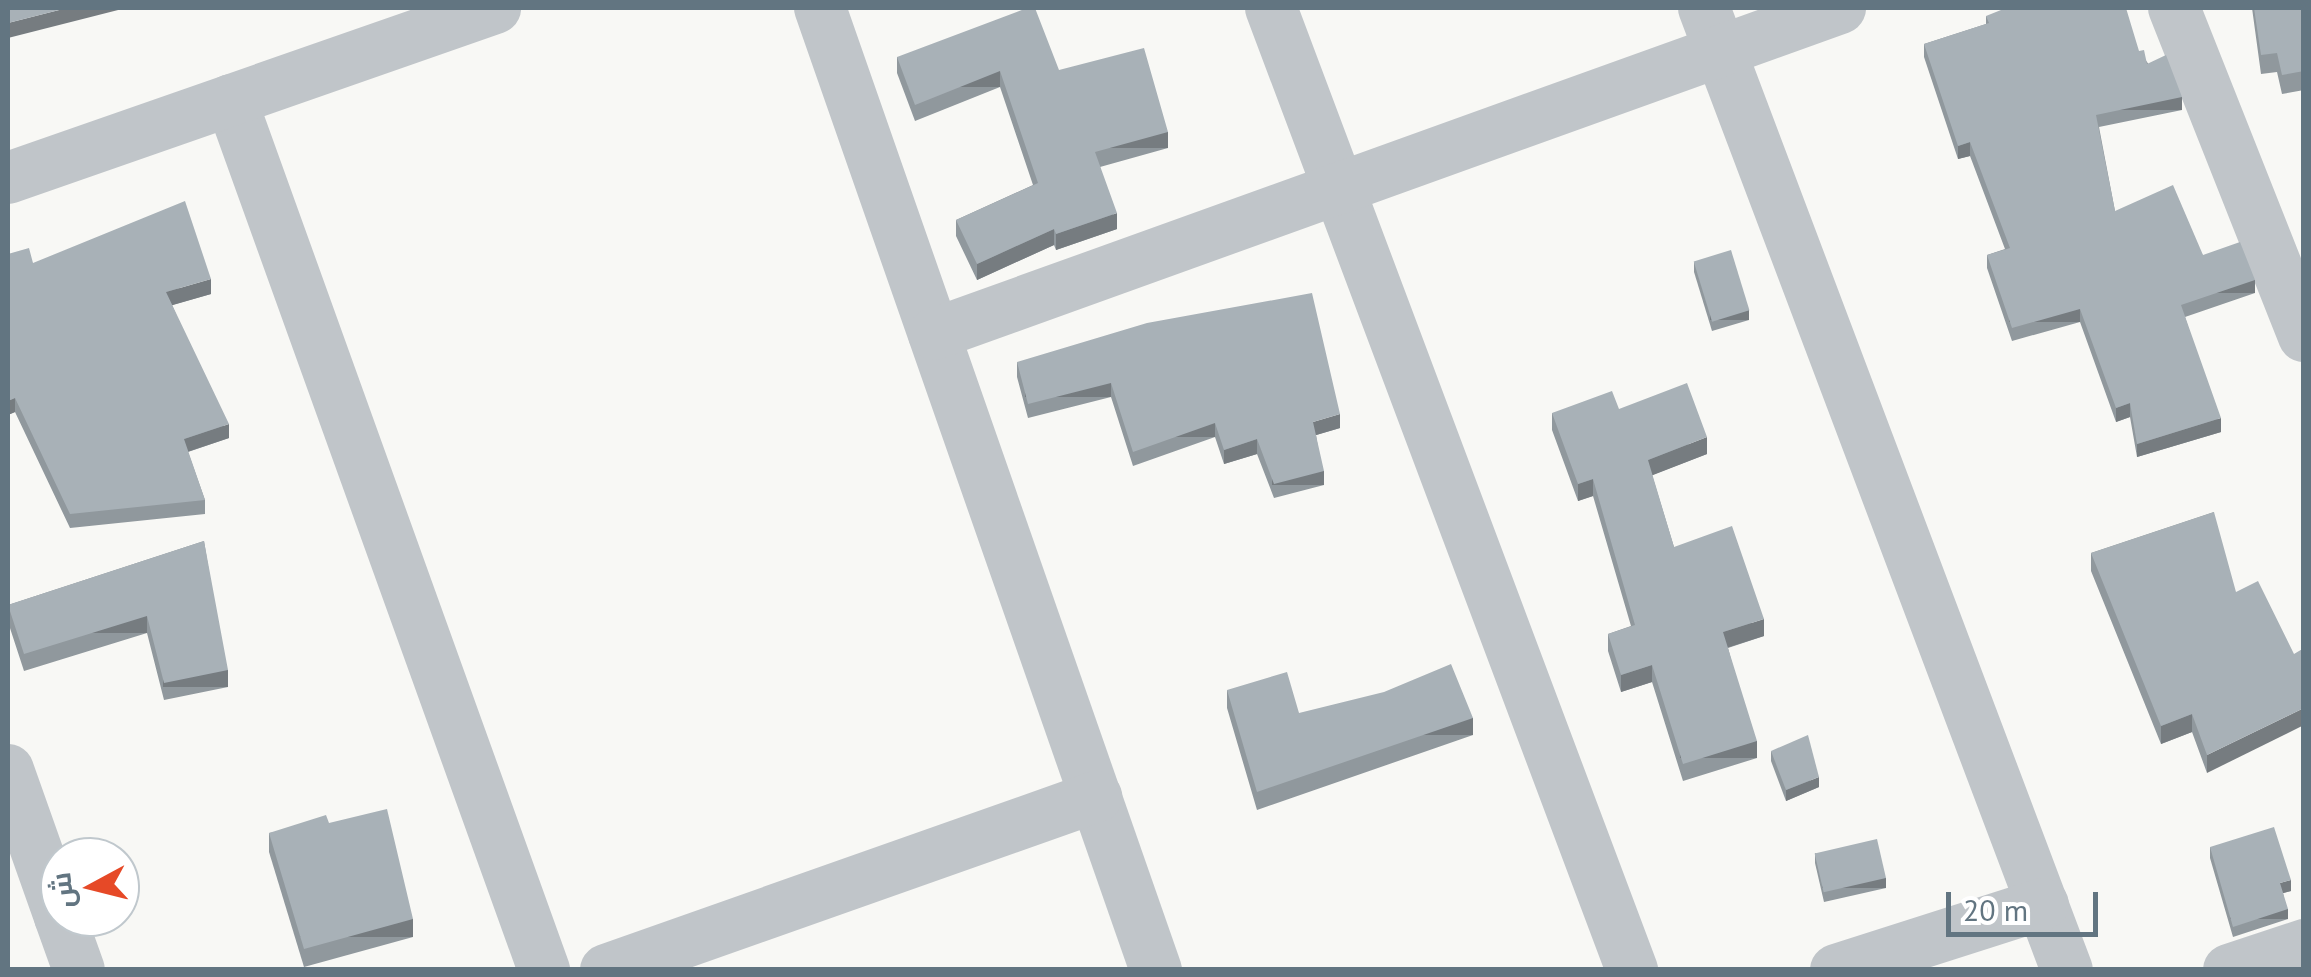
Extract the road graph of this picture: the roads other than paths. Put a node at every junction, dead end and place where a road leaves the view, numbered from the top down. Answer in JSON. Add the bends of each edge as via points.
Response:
{"nodes":[{"id":1,"x":496,"y":8,"type":"edge"},
{"id":2,"x":820,"y":8,"type":"edge"},
{"id":3,"x":1272,"y":8,"type":"edge"},
{"id":4,"x":1840,"y":8,"type":"edge"},
{"id":5,"x":2174,"y":8,"type":"edge"},
{"id":6,"x":1712,"y":29,"type":"edge"},
{"id":7,"x":231,"y":100,"type":"junction"},
{"id":8,"x":8,"y":178,"type":"edge"},
{"id":9,"x":1339,"y":188,"type":"junction"},
{"id":10,"x":934,"y":334,"type":"junction"},
{"id":11,"x":2304,"y":336,"type":"edge"},
{"id":12,"x":8,"y":770,"type":"edge"},
{"id":13,"x":1096,"y":797,"type":"junction"},
{"id":14,"x":40,"y":860,"type":"edge"},
{"id":15,"x":2043,"y":904,"type":"junction"},
{"id":16,"x":67,"y":937,"type":"edge"},
{"id":17,"x":2304,"y":945,"type":"edge"},
{"id":18,"x":79,"y":970,"type":"edge"},
{"id":19,"x":544,"y":970,"type":"edge"},
{"id":20,"x":606,"y":970,"type":"edge"},
{"id":21,"x":1156,"y":970,"type":"edge"},
{"id":22,"x":1632,"y":970,"type":"edge"},
{"id":23,"x":1836,"y":970,"type":"edge"},
{"id":24,"x":2067,"y":970,"type":"edge"},
{"id":25,"x":2230,"y":970,"type":"edge"}],
"edges":[{"from":1,"to":7,"type":"street"},
{"from":2,"to":10,"type":"street"},
{"from":3,"to":9,"type":"street"},
{"from":4,"to":6,"type":"street"},
{"from":5,"to":11,"type":"street"},
{"from":6,"to":9,"type":"street"},
{"from":6,"to":15,"type":"street"},
{"from":7,"to":8,"type":"street"},
{"from":7,"to":19,"type":"street"},
{"from":9,"to":10,"type":"street"},
{"from":9,"to":22,"type":"street"},
{"from":10,"to":13,"type":"street"},
{"from":12,"to":14,"type":"street"},
{"from":13,"to":20,"type":"street"},
{"from":13,"to":21,"type":"street"},
{"from":15,"to":23,"type":"street"},
{"from":15,"to":24,"type":"street"},
{"from":16,"to":18,"type":"street"},
{"from":17,"to":25,"type":"street"}]}
